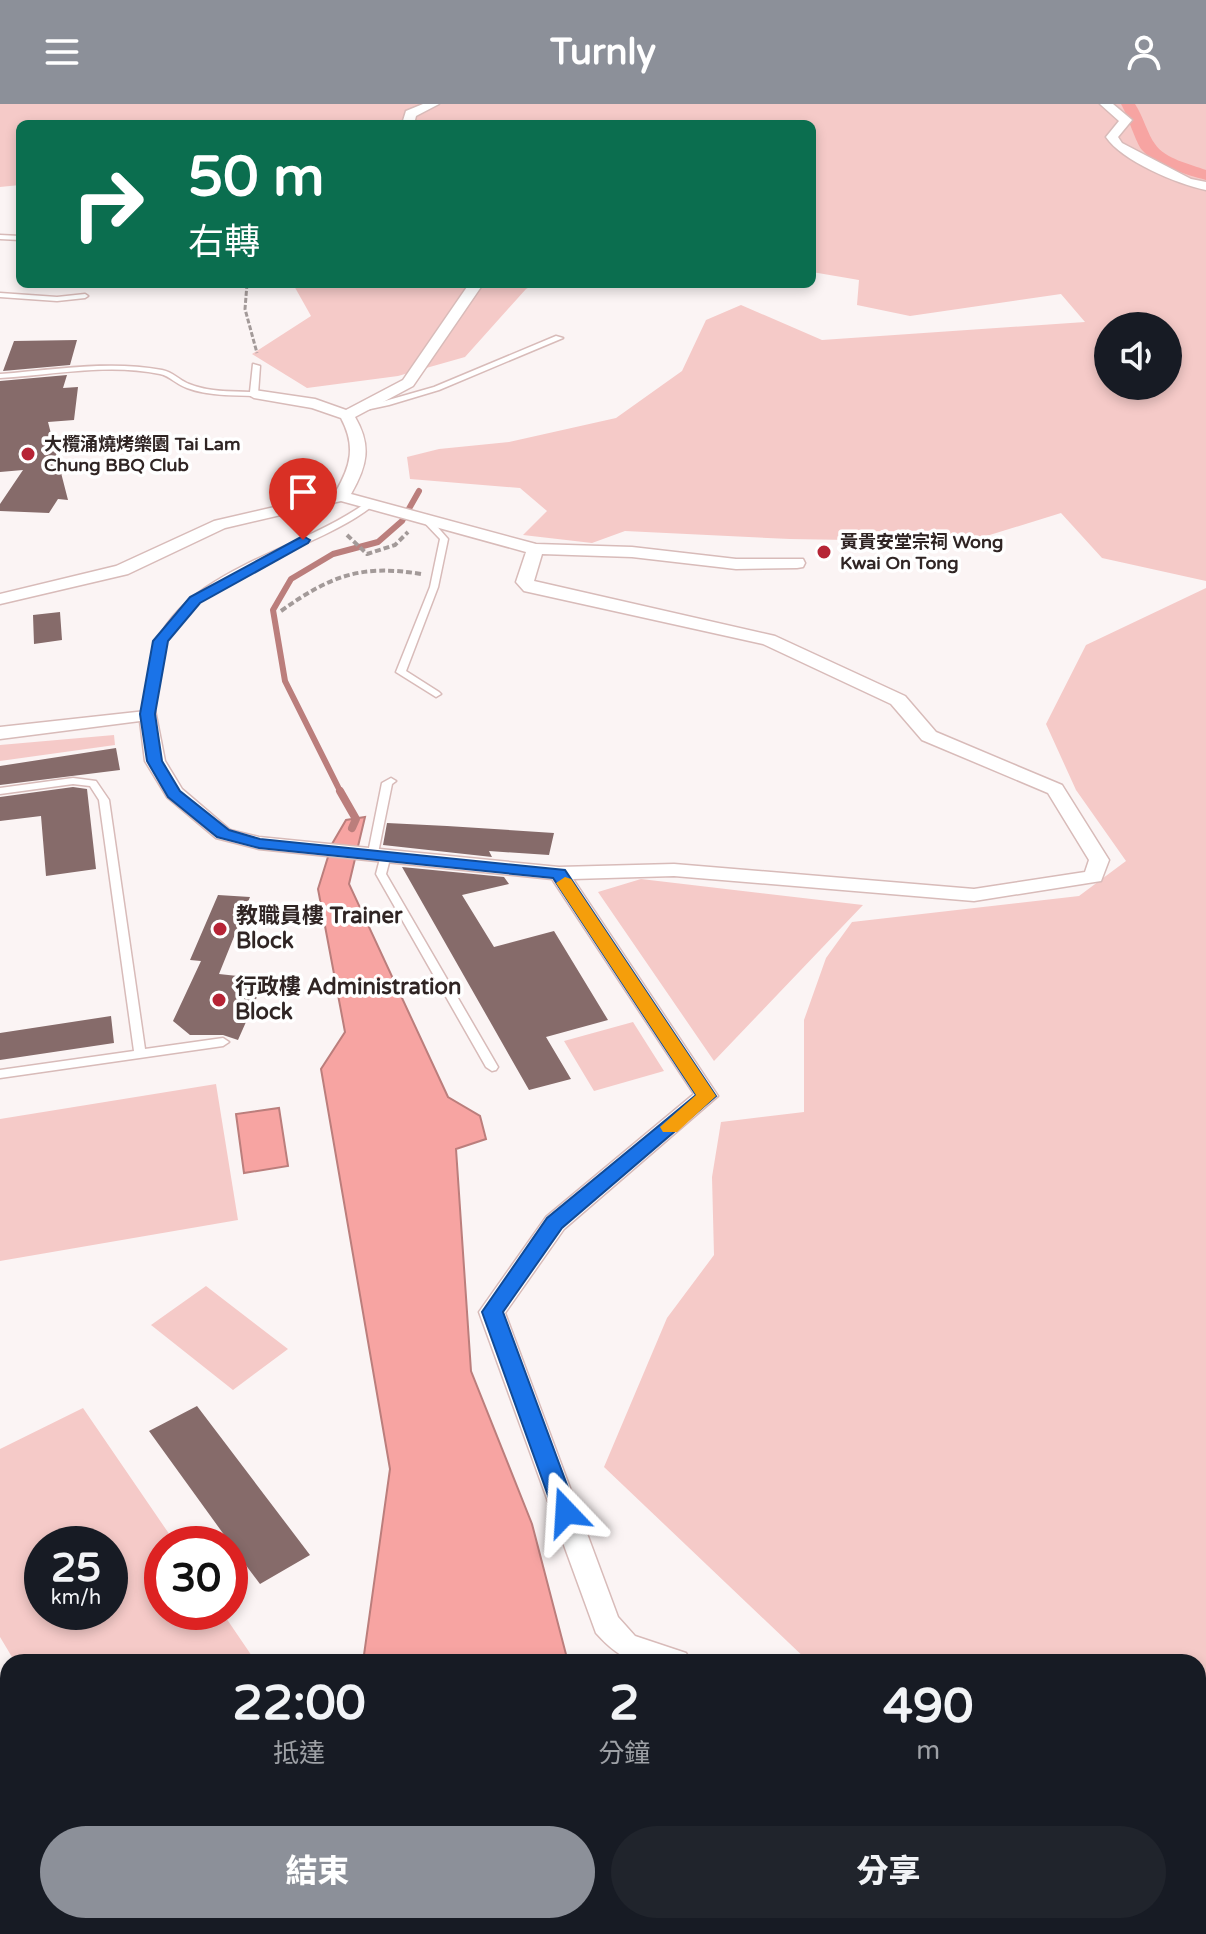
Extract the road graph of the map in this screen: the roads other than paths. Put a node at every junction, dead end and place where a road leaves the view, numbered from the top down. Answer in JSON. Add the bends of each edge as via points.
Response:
{"nodes":[{"id":1,"x":433,"y":104,"type":"edge"},
{"id":2,"x":1106,"y":104,"type":"edge"},
{"id":3,"x":409,"y":120,"type":"edge"},
{"id":4,"x":1206,"y":186,"type":"edge"},
{"id":5,"x":473,"y":288,"type":"edge"},
{"id":6,"x":0,"y":295,"type":"edge"},
{"id":7,"x":85,"y":296,"type":"dead end"},
{"id":8,"x":559,"y":338,"type":"dead end"},
{"id":9,"x":256,"y":366,"type":"road end"},
{"id":10,"x":0,"y":376,"type":"edge"},
{"id":11,"x":254,"y":394,"type":"junction"},
{"id":12,"x":352,"y":413,"type":"junction"},
{"id":13,"x":341,"y":496,"type":"junction"},
{"id":14,"x":380,"y":505,"type":"junction"},
{"id":15,"x":425,"y":518,"type":"junction"},
{"id":16,"x":535,"y":549,"type":"junction"},
{"id":17,"x":797,"y":563,"type":"dead end"},
{"id":18,"x":0,"y":599,"type":"edge"},
{"id":19,"x":436,"y":694,"type":"dead end"},
{"id":20,"x":148,"y":714,"type":"junction"},
{"id":21,"x":0,"y":733,"type":"edge"},
{"id":22,"x":391,"y":781,"type":"dead end"},
{"id":23,"x":0,"y":791,"type":"edge"},
{"id":24,"x":374,"y":853,"type":"junction"},
{"id":25,"x":559,"y":873,"type":"junction"},
{"id":26,"x":223,"y":1042,"type":"dead end"},
{"id":27,"x":140,"y":1054,"type":"junction"},
{"id":28,"x":492,"y":1067,"type":"dead end"},
{"id":29,"x":0,"y":1074,"type":"edge"},
{"id":30,"x":652,"y":1654,"type":"edge"}],
"edges":[{"from":1,"to":3,"type":"street","via":[[410,114]]},
{"from":2,"to":4,"type":"street","via":[[1126,120],[1112,137],[1118,146],[1187,182]]},
{"from":5,"to":12,"type":"street","via":[[408,383]]},
{"from":6,"to":7,"type":"lane"},
{"from":8,"to":12,"type":"lane","via":[[430,392]]},
{"from":9,"to":11,"type":"lane"},
{"from":10,"to":11,"type":"lane","via":[[159,371],[202,390]]},
{"from":11,"to":12,"type":"street"},
{"from":12,"to":13,"type":"street","via":[[360,465]]},
{"from":13,"to":14,"type":"street"},
{"from":13,"to":18,"type":"street","via":[[220,524],[122,570]]},
{"from":14,"to":15,"type":"street"},
{"from":14,"to":20,"type":"lane","via":[[195,600],[161,641]]},
{"from":15,"to":16,"type":"street"},
{"from":15,"to":19,"type":"lane","via":[[444,539],[436,577],[401,672]]},
{"from":16,"to":17,"type":"street","via":[[632,552],[736,564]]},
{"from":16,"to":25,"type":"street","via":[[525,582],[530,587],[769,640],[898,700],[929,736],[1055,789],[1099,860],[1094,877],[974,895],[674,870]]},
{"from":20,"to":21,"type":"street"},
{"from":20,"to":24,"type":"street","via":[[155,761],[174,793],[223,834],[259,843]]},
{"from":22,"to":24,"type":"lane"},
{"from":23,"to":27,"type":"lane","via":[[73,781],[93,783],[104,800]]},
{"from":24,"to":25,"type":"street"},
{"from":24,"to":28,"type":"lane","via":[[381,874]]},
{"from":25,"to":30,"type":"street","via":[[707,1096],[555,1223],[492,1312],[606,1624],[625,1645]]},
{"from":26,"to":27,"type":"lane"},
{"from":27,"to":29,"type":"lane"}]}
